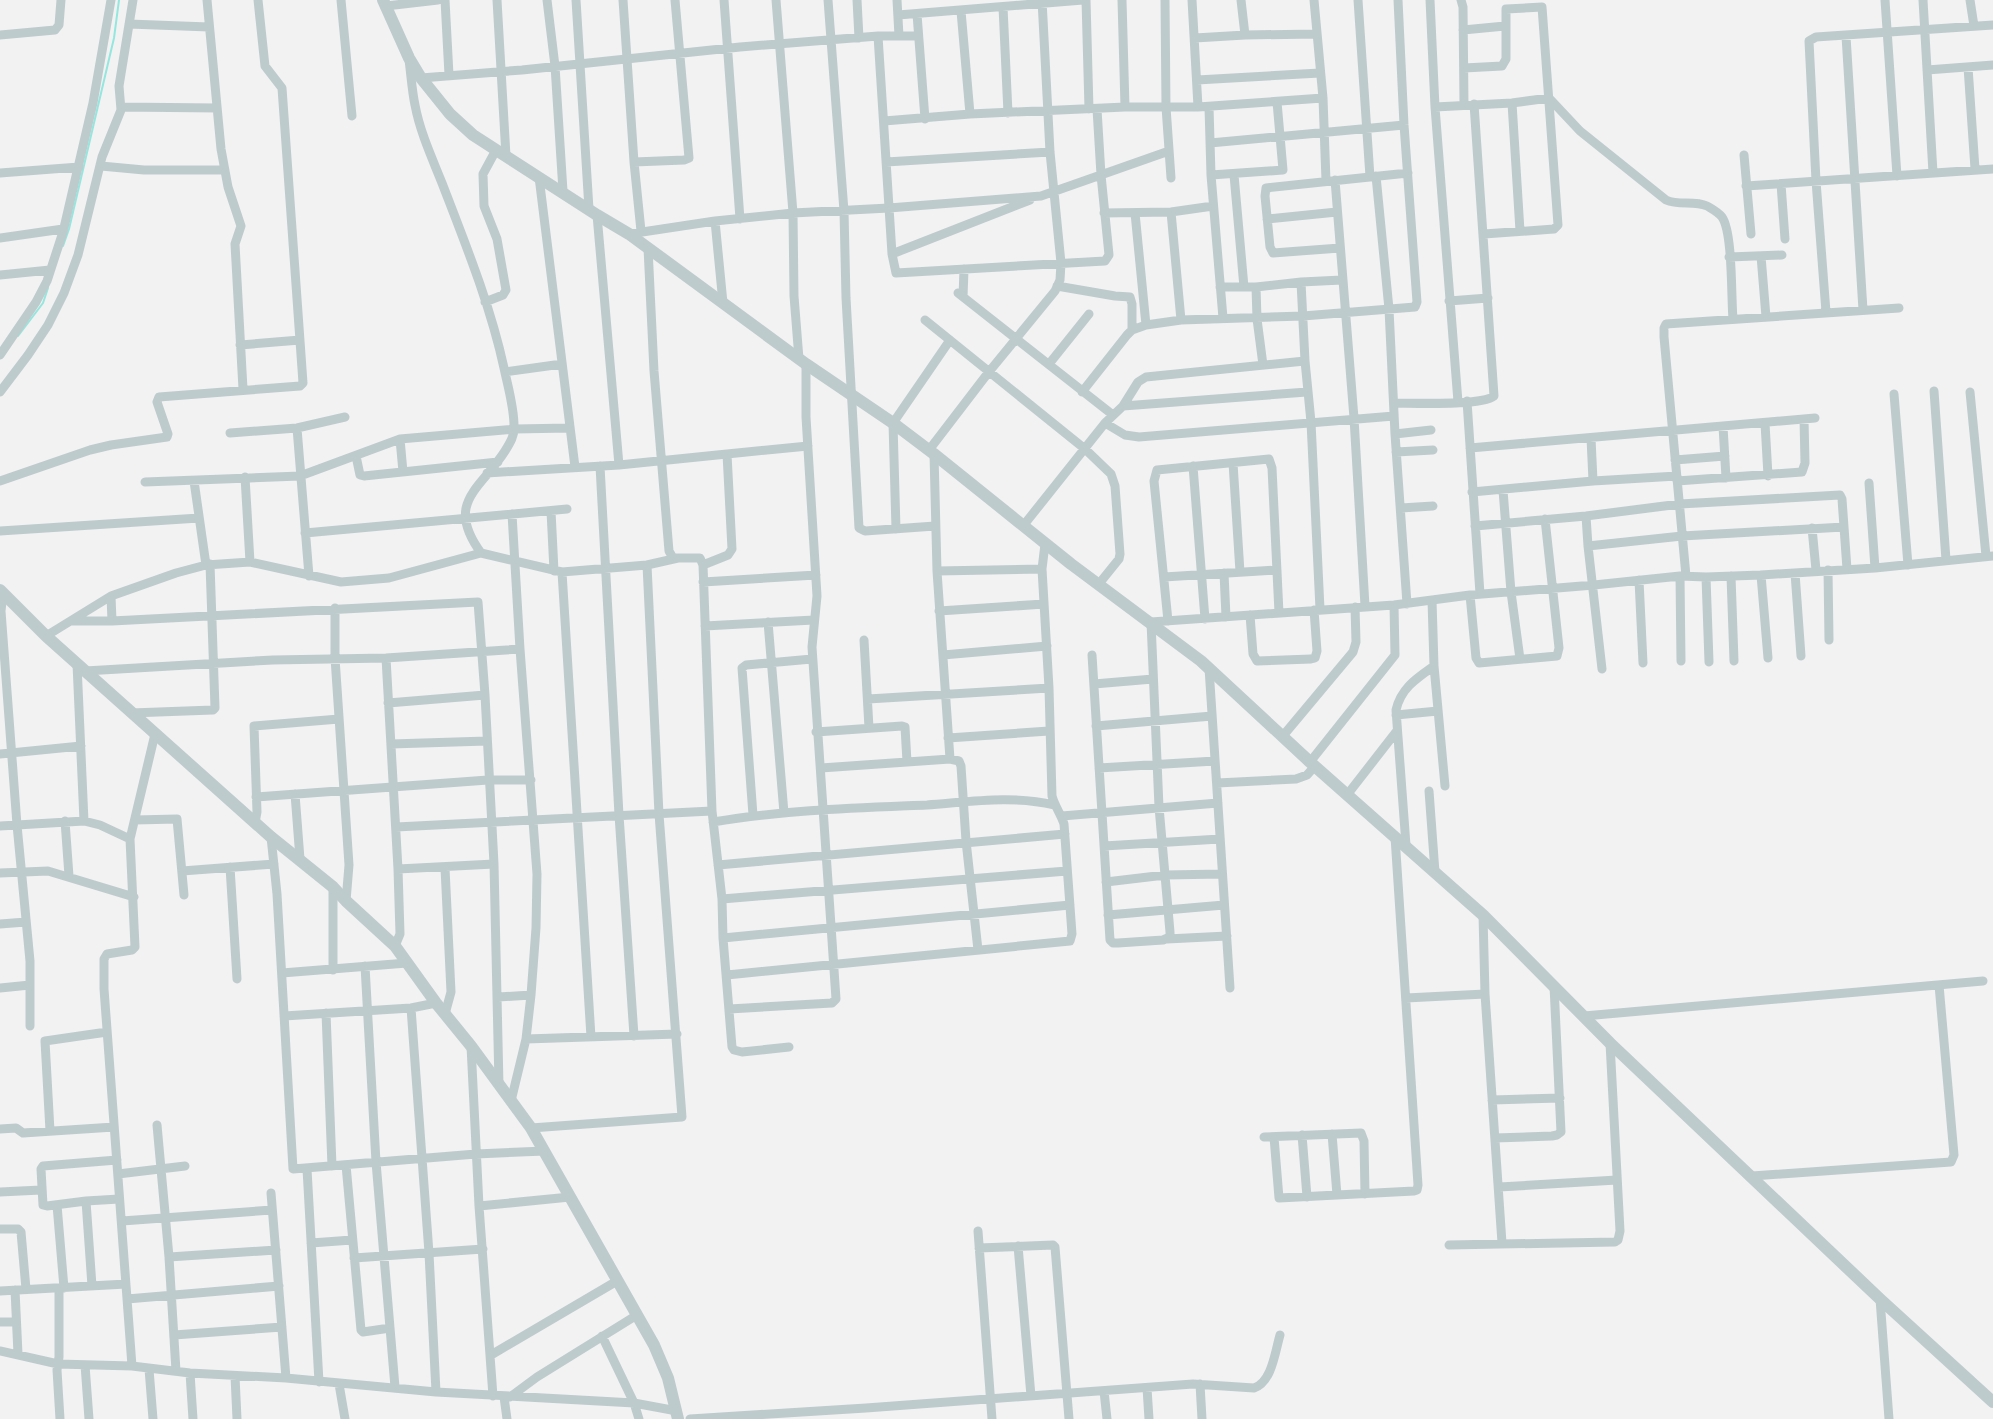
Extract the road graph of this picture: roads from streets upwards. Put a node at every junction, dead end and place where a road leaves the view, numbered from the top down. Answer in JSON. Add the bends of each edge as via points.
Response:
{"nodes":[{"id":1,"x":61,"y":0,"type":"edge"},
{"id":2,"x":111,"y":0,"type":"edge"},
{"id":3,"x":133,"y":0,"type":"edge"},
{"id":4,"x":207,"y":0,"type":"edge"},
{"id":5,"x":258,"y":0,"type":"edge"},
{"id":6,"x":341,"y":0,"type":"edge"},
{"id":7,"x":438,"y":0,"type":"edge"},
{"id":8,"x":445,"y":0,"type":"edge"},
{"id":9,"x":497,"y":0,"type":"edge"},
{"id":10,"x":547,"y":0,"type":"edge"},
{"id":11,"x":576,"y":0,"type":"edge"},
{"id":12,"x":623,"y":0,"type":"edge"},
{"id":13,"x":675,"y":0,"type":"edge"},
{"id":14,"x":724,"y":0,"type":"edge"},
{"id":15,"x":776,"y":0,"type":"edge"},
{"id":16,"x":828,"y":0,"type":"edge"},
{"id":17,"x":856,"y":0,"type":"edge"},
{"id":18,"x":897,"y":0,"type":"edge"},
{"id":19,"x":1085,"y":0,"type":"edge"},
{"id":20,"x":1122,"y":0,"type":"edge"},
{"id":21,"x":1165,"y":0,"type":"edge"},
{"id":22,"x":1192,"y":0,"type":"edge"},
{"id":23,"x":1241,"y":0,"type":"edge"},
{"id":24,"x":1314,"y":0,"type":"edge"},
{"id":25,"x":1358,"y":0,"type":"edge"},
{"id":26,"x":1398,"y":0,"type":"edge"},
{"id":27,"x":1430,"y":0,"type":"edge"},
{"id":28,"x":1461,"y":0,"type":"edge"},
{"id":29,"x":1885,"y":0,"type":"edge"},
{"id":30,"x":1923,"y":0,"type":"edge"},
{"id":31,"x":1970,"y":0,"type":"edge"},
{"id":32,"x":1042,"y":2,"type":"edge"},
{"id":33,"x":385,"y":3,"type":"edge"},
{"id":34,"x":963,"y":7,"type":"edge"},
{"id":35,"x":1003,"y":7,"type":"junction"},
{"id":36,"x":917,"y":14,"type":"junction"},
{"id":37,"x":898,"y":15,"type":"junction"},
{"id":38,"x":129,"y":24,"type":"junction"},
{"id":39,"x":1993,"y":25,"type":"edge"},
{"id":40,"x":1505,"y":26,"type":"junction"},
{"id":41,"x":1974,"y":26,"type":"junction"},
{"id":42,"x":209,"y":27,"type":"junction"},
{"id":43,"x":1463,"y":30,"type":"junction"},
{"id":44,"x":1925,"y":30,"type":"junction"},
{"id":45,"x":1316,"y":33,"type":"junction"},
{"id":46,"x":1888,"y":33,"type":"junction"},
{"id":47,"x":1245,"y":34,"type":"junction"},
{"id":48,"x":0,"y":35,"type":"edge"},
{"id":49,"x":879,"y":36,"type":"junction"},
{"id":50,"x":899,"y":36,"type":"junction"},
{"id":51,"x":918,"y":36,"type":"junction"},
{"id":52,"x":1846,"y":36,"type":"junction"},
{"id":53,"x":860,"y":38,"type":"junction"},
{"id":54,"x":1195,"y":38,"type":"junction"},
{"id":55,"x":830,"y":41,"type":"junction"},
{"id":56,"x":780,"y":44,"type":"junction"},
{"id":57,"x":728,"y":48,"type":"junction"},
{"id":58,"x":679,"y":54,"type":"junction"},
{"id":59,"x":409,"y":58,"type":"junction"},
{"id":60,"x":628,"y":58,"type":"junction"},
{"id":61,"x":581,"y":64,"type":"junction"},
{"id":62,"x":1993,"y":65,"type":"edge"},
{"id":63,"x":555,"y":66,"type":"junction"},
{"id":64,"x":1968,"y":67,"type":"junction"},
{"id":65,"x":1464,"y":68,"type":"junction"},
{"id":66,"x":1927,"y":70,"type":"junction"},
{"id":67,"x":501,"y":72,"type":"junction"},
{"id":68,"x":1320,"y":73,"type":"junction"},
{"id":69,"x":449,"y":75,"type":"junction"},
{"id":70,"x":421,"y":78,"type":"junction"},
{"id":71,"x":1197,"y":80,"type":"junction"},
{"id":72,"x":1323,"y":98,"type":"junction"},
{"id":73,"x":1549,"y":98,"type":"junction"},
{"id":74,"x":1277,"y":102,"type":"junction"},
{"id":75,"x":1512,"y":103,"type":"junction"},
{"id":76,"x":1469,"y":104,"type":"junction"},
{"id":77,"x":121,"y":107,"type":"junction"},
{"id":78,"x":1125,"y":107,"type":"junction"},
{"id":79,"x":1166,"y":107,"type":"junction"},
{"id":80,"x":1209,"y":107,"type":"junction"},
{"id":81,"x":1435,"y":107,"type":"junction"},
{"id":82,"x":217,"y":108,"type":"junction"},
{"id":83,"x":1198,"y":108,"type":"junction"},
{"id":84,"x":1093,"y":109,"type":"junction"},
{"id":85,"x":1048,"y":111,"type":"junction"},
{"id":86,"x":1008,"y":113,"type":"junction"},
{"id":87,"x":970,"y":114,"type":"junction"},
{"id":88,"x":352,"y":116,"type":"dead end"},
{"id":89,"x":926,"y":119,"type":"junction"},
{"id":90,"x":884,"y":121,"type":"junction"},
{"id":91,"x":1404,"y":125,"type":"junction"},
{"id":92,"x":1367,"y":129,"type":"junction"},
{"id":93,"x":1324,"y":134,"type":"junction"},
{"id":94,"x":1280,"y":136,"type":"junction"},
{"id":95,"x":1210,"y":143,"type":"junction"},
{"id":96,"x":1169,"y":151,"type":"junction"},
{"id":97,"x":1050,"y":152,"type":"junction"},
{"id":98,"x":501,"y":153,"type":"junction"},
{"id":99,"x":1744,"y":155,"type":"dead end"},
{"id":100,"x":634,"y":162,"type":"junction"},
{"id":101,"x":886,"y":162,"type":"junction"},
{"id":102,"x":101,"y":165,"type":"junction"},
{"id":103,"x":79,"y":167,"type":"junction"},
{"id":104,"x":1976,"y":169,"type":"junction"},
{"id":105,"x":1993,"y":169,"type":"edge"},
{"id":106,"x":225,"y":170,"type":"junction"},
{"id":107,"x":1283,"y":170,"type":"junction"},
{"id":108,"x":1408,"y":172,"type":"junction"},
{"id":109,"x":0,"y":173,"type":"edge"},
{"id":110,"x":1933,"y":173,"type":"junction"},
{"id":111,"x":1101,"y":175,"type":"junction"},
{"id":112,"x":1211,"y":175,"type":"junction"},
{"id":113,"x":1234,"y":175,"type":"junction"},
{"id":114,"x":1373,"y":176,"type":"junction"},
{"id":115,"x":1897,"y":176,"type":"junction"},
{"id":116,"x":539,"y":177,"type":"junction"},
{"id":117,"x":1171,"y":178,"type":"dead end"},
{"id":118,"x":1855,"y":178,"type":"junction"},
{"id":119,"x":1330,"y":180,"type":"junction"},
{"id":120,"x":1816,"y":181,"type":"junction"},
{"id":121,"x":1285,"y":184,"type":"junction"},
{"id":122,"x":1781,"y":184,"type":"junction"},
{"id":123,"x":1746,"y":186,"type":"junction"},
{"id":124,"x":563,"y":191,"type":"junction"},
{"id":125,"x":1054,"y":193,"type":"junction"},
{"id":126,"x":1041,"y":196,"type":"junction"},
{"id":127,"x":975,"y":201,"type":"junction"},
{"id":128,"x":1213,"y":206,"type":"junction"},
{"id":129,"x":890,"y":208,"type":"junction"},
{"id":130,"x":844,"y":211,"type":"junction"},
{"id":131,"x":593,"y":212,"type":"junction"},
{"id":132,"x":1172,"y":212,"type":"junction"},
{"id":133,"x":1337,"y":212,"type":"junction"},
{"id":134,"x":793,"y":213,"type":"junction"},
{"id":135,"x":1104,"y":213,"type":"junction"},
{"id":136,"x":1135,"y":213,"type":"junction"},
{"id":137,"x":740,"y":219,"type":"junction"},
{"id":138,"x":1267,"y":219,"type":"junction"},
{"id":139,"x":980,"y":220,"type":"junction"},
{"id":140,"x":715,"y":221,"type":"junction"},
{"id":141,"x":63,"y":229,"type":"junction"},
{"id":142,"x":1520,"y":231,"type":"junction"},
{"id":143,"x":635,"y":233,"type":"junction"},
{"id":144,"x":1484,"y":234,"type":"junction"},
{"id":145,"x":1751,"y":234,"type":"dead end"},
{"id":146,"x":0,"y":238,"type":"edge"},
{"id":147,"x":1785,"y":239,"type":"dead end"},
{"id":148,"x":648,"y":248,"type":"junction"},
{"id":149,"x":1340,"y":248,"type":"junction"},
{"id":150,"x":892,"y":254,"type":"junction"},
{"id":151,"x":1782,"y":255,"type":"dead end"},
{"id":152,"x":1761,"y":256,"type":"junction"},
{"id":153,"x":1729,"y":257,"type":"junction"},
{"id":154,"x":1060,"y":263,"type":"junction"},
{"id":155,"x":964,"y":268,"type":"junction"},
{"id":156,"x":50,"y":270,"type":"junction"},
{"id":157,"x":0,"y":275,"type":"edge"},
{"id":158,"x":1342,"y":280,"type":"junction"},
{"id":159,"x":1301,"y":282,"type":"junction"},
{"id":160,"x":1057,"y":286,"type":"junction"},
{"id":161,"x":1220,"y":286,"type":"junction"},
{"id":162,"x":1244,"y":287,"type":"junction"},
{"id":163,"x":1256,"y":287,"type":"junction"},
{"id":164,"x":1488,"y":298,"type":"junction"},
{"id":165,"x":1449,"y":301,"type":"junction"},
{"id":166,"x":485,"y":302,"type":"junction"},
{"id":167,"x":723,"y":303,"type":"junction"},
{"id":168,"x":1899,"y":308,"type":"dead end"},
{"id":169,"x":1389,"y":309,"type":"junction"},
{"id":170,"x":1863,"y":310,"type":"junction"},
{"id":171,"x":1826,"y":312,"type":"junction"},
{"id":172,"x":1345,"y":313,"type":"junction"},
{"id":173,"x":1089,"y":314,"type":"dead end"},
{"id":174,"x":1303,"y":316,"type":"junction"},
{"id":175,"x":1766,"y":316,"type":"junction"},
{"id":176,"x":1223,"y":318,"type":"junction"},
{"id":177,"x":1257,"y":319,"type":"junction"},
{"id":178,"x":1733,"y":319,"type":"junction"},
{"id":179,"x":925,"y":320,"type":"dead end"},
{"id":180,"x":1181,"y":320,"type":"junction"},
{"id":181,"x":1146,"y":325,"type":"junction"},
{"id":182,"x":1132,"y":330,"type":"junction"},
{"id":183,"x":1015,"y":339,"type":"junction"},
{"id":184,"x":300,"y":340,"type":"junction"},
{"id":185,"x":950,"y":340,"type":"junction"},
{"id":186,"x":240,"y":345,"type":"junction"},
{"id":187,"x":0,"y":355,"type":"edge"},
{"id":188,"x":1305,"y":361,"type":"junction"},
{"id":189,"x":803,"y":362,"type":"junction"},
{"id":190,"x":562,"y":364,"type":"junction"},
{"id":191,"x":1049,"y":364,"type":"junction"},
{"id":192,"x":1263,"y":365,"type":"junction"},
{"id":193,"x":505,"y":372,"type":"junction"},
{"id":194,"x":988,"y":373,"type":"junction"},
{"id":195,"x":243,"y":389,"type":"junction"},
{"id":196,"x":1934,"y":391,"type":"dead end"},
{"id":197,"x":0,"y":392,"type":"edge"},
{"id":198,"x":1082,"y":392,"type":"junction"},
{"id":199,"x":1307,"y":392,"type":"junction"},
{"id":200,"x":1970,"y":392,"type":"dead end"},
{"id":201,"x":1893,"y":394,"type":"dead end"},
{"id":202,"x":851,"y":396,"type":"junction"},
{"id":203,"x":1462,"y":402,"type":"junction"},
{"id":204,"x":1394,"y":403,"type":"junction"},
{"id":205,"x":1123,"y":406,"type":"junction"},
{"id":206,"x":1113,"y":415,"type":"junction"},
{"id":207,"x":1394,"y":416,"type":"junction"},
{"id":208,"x":345,"y":417,"type":"dead end"},
{"id":209,"x":1354,"y":418,"type":"junction"},
{"id":210,"x":1815,"y":418,"type":"dead end"},
{"id":211,"x":1804,"y":419,"type":"junction"},
{"id":212,"x":1311,"y":422,"type":"junction"},
{"id":213,"x":893,"y":423,"type":"junction"},
{"id":214,"x":1106,"y":423,"type":"junction"},
{"id":215,"x":1765,"y":423,"type":"junction"},
{"id":216,"x":1723,"y":426,"type":"junction"},
{"id":217,"x":297,"y":428,"type":"junction"},
{"id":218,"x":569,"y":428,"type":"junction"},
{"id":219,"x":515,"y":429,"type":"junction"},
{"id":220,"x":1431,"y":430,"type":"dead end"},
{"id":221,"x":1673,"y":431,"type":"junction"},
{"id":222,"x":230,"y":433,"type":"dead end"},
{"id":223,"x":1395,"y":434,"type":"junction"},
{"id":224,"x":1591,"y":438,"type":"junction"},
{"id":225,"x":400,"y":439,"type":"junction"},
{"id":226,"x":808,"y":446,"type":"junction"},
{"id":227,"x":1470,"y":448,"type":"junction"},
{"id":228,"x":1085,"y":449,"type":"junction"},
{"id":229,"x":1433,"y":450,"type":"dead end"},
{"id":230,"x":931,"y":452,"type":"junction"},
{"id":231,"x":1396,"y":452,"type":"junction"},
{"id":232,"x":728,"y":454,"type":"junction"},
{"id":233,"x":356,"y":456,"type":"junction"},
{"id":234,"x":1725,"y":456,"type":"junction"},
{"id":235,"x":662,"y":460,"type":"junction"},
{"id":236,"x":1676,"y":460,"type":"junction"},
{"id":237,"x":498,"y":462,"type":"junction"},
{"id":238,"x":1233,"y":462,"type":"junction"},
{"id":239,"x":619,"y":465,"type":"junction"},
{"id":240,"x":600,"y":466,"type":"junction"},
{"id":241,"x":1193,"y":466,"type":"junction"},
{"id":242,"x":575,"y":467,"type":"junction"},
{"id":243,"x":403,"y":472,"type":"junction"},
{"id":244,"x":487,"y":473,"type":"junction"},
{"id":245,"x":300,"y":476,"type":"junction"},
{"id":246,"x":1768,"y":476,"type":"junction"},
{"id":247,"x":245,"y":477,"type":"junction"},
{"id":248,"x":1726,"y":478,"type":"junction"},
{"id":249,"x":1677,"y":479,"type":"junction"},
{"id":250,"x":194,"y":480,"type":"junction"},
{"id":251,"x":0,"y":481,"type":"edge"},
{"id":252,"x":1593,"y":481,"type":"junction"},
{"id":253,"x":146,"y":482,"type":"dead end"},
{"id":254,"x":1869,"y":483,"type":"dead end"},
{"id":255,"x":1503,"y":490,"type":"junction"},
{"id":256,"x":1472,"y":492,"type":"junction"},
{"id":257,"x":1680,"y":504,"type":"junction"},
{"id":258,"x":1432,"y":506,"type":"dead end"},
{"id":259,"x":1401,"y":508,"type":"junction"},
{"id":260,"x":567,"y":509,"type":"dead end"},
{"id":261,"x":551,"y":511,"type":"junction"},
{"id":262,"x":512,"y":514,"type":"junction"},
{"id":263,"x":1586,"y":516,"type":"junction"},
{"id":264,"x":199,"y":518,"type":"junction"},
{"id":265,"x":466,"y":518,"type":"junction"},
{"id":266,"x":1545,"y":519,"type":"junction"},
{"id":267,"x":1506,"y":523,"type":"junction"},
{"id":268,"x":935,"y":526,"type":"junction"},
{"id":269,"x":1023,"y":526,"type":"junction"},
{"id":270,"x":1474,"y":526,"type":"junction"},
{"id":271,"x":1844,"y":527,"type":"junction"},
{"id":272,"x":1812,"y":528,"type":"junction"},
{"id":273,"x":896,"y":529,"type":"junction"},
{"id":274,"x":0,"y":531,"type":"edge"},
{"id":275,"x":305,"y":532,"type":"junction"},
{"id":276,"x":1682,"y":536,"type":"junction"},
{"id":277,"x":1045,"y":544,"type":"junction"},
{"id":278,"x":1588,"y":546,"type":"junction"},
{"id":279,"x":481,"y":553,"type":"junction"},
{"id":280,"x":1989,"y":556,"type":"edge"},
{"id":281,"x":678,"y":558,"type":"junction"},
{"id":282,"x":1946,"y":560,"type":"junction"},
{"id":283,"x":514,"y":561,"type":"junction"},
{"id":284,"x":250,"y":562,"type":"junction"},
{"id":285,"x":208,"y":565,"type":"junction"},
{"id":286,"x":647,"y":565,"type":"junction"},
{"id":287,"x":703,"y":565,"type":"junction"},
{"id":288,"x":1908,"y":565,"type":"junction"},
{"id":289,"x":1875,"y":568,"type":"junction"},
{"id":290,"x":606,"y":569,"type":"junction"},
{"id":291,"x":1042,"y":569,"type":"junction"},
{"id":292,"x":1847,"y":569,"type":"junction"},
{"id":293,"x":1277,"y":570,"type":"junction"},
{"id":294,"x":1816,"y":570,"type":"junction"},
{"id":295,"x":1828,"y":570,"type":"junction"},
{"id":296,"x":558,"y":571,"type":"junction"},
{"id":297,"x":937,"y":571,"type":"junction"},
{"id":298,"x":1240,"y":572,"type":"junction"},
{"id":299,"x":1224,"y":573,"type":"junction"},
{"id":300,"x":1795,"y":573,"type":"junction"},
{"id":301,"x":816,"y":575,"type":"junction"},
{"id":302,"x":1201,"y":575,"type":"junction"},
{"id":303,"x":1761,"y":575,"type":"junction"},
{"id":304,"x":309,"y":576,"type":"junction"},
{"id":305,"x":1683,"y":576,"type":"junction"},
{"id":306,"x":1731,"y":576,"type":"junction"},
{"id":307,"x":1164,"y":577,"type":"junction"},
{"id":308,"x":1706,"y":577,"type":"junction"},
{"id":309,"x":1639,"y":580,"type":"junction"},
{"id":310,"x":703,"y":582,"type":"junction"},
{"id":311,"x":1098,"y":585,"type":"junction"},
{"id":312,"x":1594,"y":585,"type":"junction"},
{"id":313,"x":1552,"y":589,"type":"junction"},
{"id":314,"x":2,"y":592,"type":"edge"},
{"id":315,"x":1511,"y":592,"type":"junction"},
{"id":316,"x":1475,"y":595,"type":"junction"},
{"id":317,"x":111,"y":596,"type":"junction"},
{"id":318,"x":1432,"y":600,"type":"junction"},
{"id":319,"x":1044,"y":604,"type":"junction"},
{"id":320,"x":1407,"y":604,"type":"junction"},
{"id":321,"x":1394,"y":605,"type":"junction"},
{"id":322,"x":1360,"y":606,"type":"junction"},
{"id":323,"x":335,"y":608,"type":"junction"},
{"id":324,"x":1317,"y":609,"type":"junction"},
{"id":325,"x":939,"y":611,"type":"junction"},
{"id":326,"x":1278,"y":613,"type":"junction"},
{"id":327,"x":1250,"y":615,"type":"junction"},
{"id":328,"x":212,"y":616,"type":"junction"},
{"id":329,"x":1226,"y":617,"type":"junction"},
{"id":330,"x":1204,"y":618,"type":"junction"},
{"id":331,"x":814,"y":620,"type":"junction"},
{"id":332,"x":71,"y":621,"type":"junction"},
{"id":333,"x":112,"y":621,"type":"junction"},
{"id":334,"x":1168,"y":621,"type":"junction"},
{"id":335,"x":768,"y":622,"type":"junction"},
{"id":336,"x":1151,"y":622,"type":"junction"},
{"id":337,"x":705,"y":626,"type":"junction"},
{"id":338,"x":46,"y":636,"type":"junction"},
{"id":339,"x":864,"y":640,"type":"dead end"},
{"id":340,"x":1829,"y":640,"type":"dead end"},
{"id":341,"x":1047,"y":646,"type":"junction"},
{"id":342,"x":520,"y":649,"type":"junction"},
{"id":343,"x":482,"y":651,"type":"junction"},
{"id":344,"x":943,"y":655,"type":"junction"},
{"id":345,"x":1092,"y":655,"type":"dead end"},
{"id":346,"x":1801,"y":656,"type":"dead end"},
{"id":347,"x":335,"y":658,"type":"junction"},
{"id":348,"x":386,"y":658,"type":"junction"},
{"id":349,"x":1768,"y":658,"type":"dead end"},
{"id":350,"x":812,"y":659,"type":"junction"},
{"id":351,"x":1520,"y":659,"type":"junction"},
{"id":352,"x":1734,"y":661,"type":"dead end"},
{"id":353,"x":1681,"y":662,"type":"dead end"},
{"id":354,"x":1709,"y":662,"type":"dead end"},
{"id":355,"x":214,"y":663,"type":"junction"},
{"id":356,"x":771,"y":663,"type":"junction"},
{"id":357,"x":1643,"y":663,"type":"dead end"},
{"id":358,"x":1434,"y":666,"type":"junction"},
{"id":359,"x":81,"y":667,"type":"junction"},
{"id":360,"x":1209,"y":668,"type":"junction"},
{"id":361,"x":1602,"y":669,"type":"dead end"},
{"id":362,"x":1153,"y":679,"type":"junction"},
{"id":363,"x":1094,"y":684,"type":"junction"},
{"id":364,"x":1049,"y":688,"type":"junction"},
{"id":365,"x":946,"y":694,"type":"junction"},
{"id":366,"x":485,"y":695,"type":"junction"},
{"id":367,"x":4,"y":697,"type":"edge"},
{"id":368,"x":868,"y":699,"type":"junction"},
{"id":369,"x":388,"y":703,"type":"junction"},
{"id":370,"x":1438,"y":711,"type":"junction"},
{"id":371,"x":131,"y":712,"type":"junction"},
{"id":372,"x":1396,"y":715,"type":"junction"},
{"id":373,"x":1212,"y":716,"type":"junction"},
{"id":374,"x":339,"y":720,"type":"junction"},
{"id":375,"x":1155,"y":722,"type":"junction"},
{"id":376,"x":1096,"y":726,"type":"junction"},
{"id":377,"x":869,"y":728,"type":"junction"},
{"id":378,"x":1049,"y":731,"type":"junction"},
{"id":379,"x":816,"y":732,"type":"junction"},
{"id":380,"x":1396,"y":732,"type":"junction"},
{"id":381,"x":155,"y":734,"type":"junction"},
{"id":382,"x":1282,"y":737,"type":"junction"},
{"id":383,"x":948,"y":738,"type":"junction"},
{"id":384,"x":487,"y":741,"type":"junction"},
{"id":385,"x":391,"y":744,"type":"junction"},
{"id":386,"x":81,"y":746,"type":"junction"},
{"id":387,"x":12,"y":753,"type":"junction"},
{"id":388,"x":0,"y":754,"type":"edge"},
{"id":389,"x":950,"y":759,"type":"junction"},
{"id":390,"x":1215,"y":761,"type":"junction"},
{"id":391,"x":907,"y":762,"type":"junction"},
{"id":392,"x":1157,"y":764,"type":"junction"},
{"id":393,"x":1312,"y":764,"type":"junction"},
{"id":394,"x":820,"y":768,"type":"junction"},
{"id":395,"x":1099,"y":768,"type":"junction"},
{"id":396,"x":488,"y":780,"type":"junction"},
{"id":397,"x":531,"y":780,"type":"junction"},
{"id":398,"x":1216,"y":783,"type":"junction"},
{"id":399,"x":393,"y":786,"type":"junction"},
{"id":400,"x":1445,"y":786,"type":"dead end"},
{"id":401,"x":344,"y":790,"type":"junction"},
{"id":402,"x":1429,"y":791,"type":"dead end"},
{"id":403,"x":294,"y":794,"type":"junction"},
{"id":404,"x":1347,"y":795,"type":"junction"},
{"id":405,"x":256,"y":797,"type":"junction"},
{"id":406,"x":964,"y":803,"type":"junction"},
{"id":407,"x":1218,"y":803,"type":"junction"},
{"id":408,"x":1054,"y":805,"type":"junction"},
{"id":409,"x":1159,"y":807,"type":"junction"},
{"id":410,"x":824,"y":810,"type":"junction"},
{"id":411,"x":712,"y":811,"type":"junction"},
{"id":412,"x":1102,"y":812,"type":"junction"},
{"id":413,"x":784,"y":813,"type":"junction"},
{"id":414,"x":660,"y":814,"type":"junction"},
{"id":415,"x":753,"y":815,"type":"junction"},
{"id":416,"x":619,"y":816,"type":"junction"},
{"id":417,"x":1062,"y":816,"type":"junction"},
{"id":418,"x":578,"y":817,"type":"junction"},
{"id":419,"x":135,"y":820,"type":"junction"},
{"id":420,"x":65,"y":821,"type":"junction"},
{"id":421,"x":84,"y":821,"type":"junction"},
{"id":422,"x":534,"y":821,"type":"junction"},
{"id":423,"x":713,"y":822,"type":"junction"},
{"id":424,"x":255,"y":823,"type":"junction"},
{"id":425,"x":492,"y":823,"type":"junction"},
{"id":426,"x":17,"y":825,"type":"junction"},
{"id":427,"x":0,"y":826,"type":"edge"},
{"id":428,"x":396,"y":827,"type":"junction"},
{"id":429,"x":1065,"y":834,"type":"junction"},
{"id":430,"x":271,"y":837,"type":"junction"},
{"id":431,"x":1395,"y":837,"type":"junction"},
{"id":432,"x":130,"y":839,"type":"junction"},
{"id":433,"x":1220,"y":839,"type":"junction"},
{"id":434,"x":966,"y":842,"type":"junction"},
{"id":435,"x":1162,"y":843,"type":"junction"},
{"id":436,"x":1406,"y":845,"type":"junction"},
{"id":437,"x":1104,"y":846,"type":"junction"},
{"id":438,"x":826,"y":855,"type":"junction"},
{"id":439,"x":300,"y":859,"type":"junction"},
{"id":440,"x":274,"y":864,"type":"junction"},
{"id":441,"x":494,"y":864,"type":"junction"},
{"id":442,"x":718,"y":865,"type":"junction"},
{"id":443,"x":230,"y":867,"type":"junction"},
{"id":444,"x":445,"y":868,"type":"junction"},
{"id":445,"x":398,"y":869,"type":"junction"},
{"id":446,"x":22,"y":871,"type":"junction"},
{"id":447,"x":182,"y":871,"type":"junction"},
{"id":448,"x":1067,"y":871,"type":"junction"},
{"id":449,"x":1435,"y":872,"type":"junction"},
{"id":450,"x":0,"y":873,"type":"edge"},
{"id":451,"x":1222,"y":874,"type":"junction"},
{"id":452,"x":1165,"y":875,"type":"junction"},
{"id":453,"x":69,"y":876,"type":"junction"},
{"id":454,"x":972,"y":879,"type":"junction"},
{"id":455,"x":1106,"y":882,"type":"junction"},
{"id":456,"x":333,"y":886,"type":"junction"},
{"id":457,"x":827,"y":890,"type":"junction"},
{"id":458,"x":184,"y":895,"type":"dead end"},
{"id":459,"x":134,"y":897,"type":"junction"},
{"id":460,"x":722,"y":899,"type":"junction"},
{"id":461,"x":346,"y":901,"type":"junction"},
{"id":462,"x":1070,"y":905,"type":"junction"},
{"id":463,"x":1224,"y":905,"type":"junction"},
{"id":464,"x":1168,"y":909,"type":"junction"},
{"id":465,"x":976,"y":915,"type":"junction"},
{"id":466,"x":1108,"y":915,"type":"junction"},
{"id":467,"x":1483,"y":915,"type":"junction"},
{"id":468,"x":26,"y":922,"type":"junction"},
{"id":469,"x":0,"y":924,"type":"edge"},
{"id":470,"x":831,"y":928,"type":"junction"},
{"id":471,"x":1227,"y":936,"type":"junction"},
{"id":472,"x":723,"y":938,"type":"junction"},
{"id":473,"x":1167,"y":939,"type":"junction"},
{"id":474,"x":395,"y":946,"type":"junction"},
{"id":475,"x":978,"y":950,"type":"junction"},
{"id":476,"x":407,"y":963,"type":"junction"},
{"id":477,"x":833,"y":964,"type":"junction"},
{"id":478,"x":365,"y":966,"type":"junction"},
{"id":479,"x":333,"y":970,"type":"junction"},
{"id":480,"x":282,"y":973,"type":"junction"},
{"id":481,"x":727,"y":975,"type":"junction"},
{"id":482,"x":237,"y":979,"type":"dead end"},
{"id":483,"x":1983,"y":981,"type":"dead end"},
{"id":484,"x":30,"y":985,"type":"junction"},
{"id":485,"x":1939,"y":985,"type":"junction"},
{"id":486,"x":1554,"y":986,"type":"junction"},
{"id":487,"x":0,"y":987,"type":"edge"},
{"id":488,"x":1230,"y":988,"type":"dead end"},
{"id":489,"x":1485,"y":994,"type":"junction"},
{"id":490,"x":531,"y":995,"type":"junction"},
{"id":491,"x":498,"y":997,"type":"junction"},
{"id":492,"x":1406,"y":998,"type":"junction"},
{"id":493,"x":436,"y":1003,"type":"junction"},
{"id":494,"x":411,"y":1008,"type":"junction"},
{"id":495,"x":729,"y":1009,"type":"junction"},
{"id":496,"x":367,"y":1011,"type":"junction"},
{"id":497,"x":326,"y":1013,"type":"junction"},
{"id":498,"x":445,"y":1014,"type":"junction"},
{"id":499,"x":284,"y":1016,"type":"junction"},
{"id":500,"x":1584,"y":1017,"type":"junction"},
{"id":501,"x":30,"y":1026,"type":"dead end"},
{"id":502,"x":107,"y":1032,"type":"junction"},
{"id":503,"x":677,"y":1034,"type":"junction"},
{"id":504,"x":634,"y":1036,"type":"junction"},
{"id":505,"x":591,"y":1037,"type":"junction"},
{"id":506,"x":526,"y":1039,"type":"junction"},
{"id":507,"x":1610,"y":1043,"type":"junction"},
{"id":508,"x":471,"y":1046,"type":"junction"},
{"id":509,"x":789,"y":1047,"type":"dead end"},
{"id":510,"x":499,"y":1085,"type":"junction"},
{"id":511,"x":1560,"y":1098,"type":"junction"},
{"id":512,"x":511,"y":1101,"type":"junction"},
{"id":513,"x":1492,"y":1101,"type":"junction"},
{"id":514,"x":157,"y":1125,"type":"dead end"},
{"id":515,"x":114,"y":1127,"type":"junction"},
{"id":516,"x":531,"y":1128,"type":"junction"},
{"id":517,"x":0,"y":1129,"type":"edge"},
{"id":518,"x":50,"y":1131,"type":"junction"},
{"id":519,"x":1332,"y":1134,"type":"junction"},
{"id":520,"x":1302,"y":1135,"type":"junction"},
{"id":521,"x":1495,"y":1138,"type":"junction"},
{"id":522,"x":545,"y":1151,"type":"junction"},
{"id":523,"x":476,"y":1154,"type":"junction"},
{"id":524,"x":421,"y":1159,"type":"junction"},
{"id":525,"x":117,"y":1160,"type":"junction"},
{"id":526,"x":376,"y":1161,"type":"junction"},
{"id":527,"x":346,"y":1165,"type":"junction"},
{"id":528,"x":185,"y":1166,"type":"dead end"},
{"id":529,"x":332,"y":1166,"type":"junction"},
{"id":530,"x":307,"y":1169,"type":"junction"},
{"id":531,"x":161,"y":1170,"type":"junction"},
{"id":532,"x":118,"y":1174,"type":"junction"},
{"id":533,"x":1752,"y":1176,"type":"junction"},
{"id":534,"x":1617,"y":1180,"type":"junction"},
{"id":535,"x":1499,"y":1187,"type":"junction"},
{"id":536,"x":41,"y":1190,"type":"junction"},
{"id":537,"x":0,"y":1192,"type":"edge"},
{"id":538,"x":271,"y":1193,"type":"dead end"},
{"id":539,"x":1365,"y":1194,"type":"junction"},
{"id":540,"x":1337,"y":1195,"type":"junction"},
{"id":541,"x":570,"y":1197,"type":"junction"},
{"id":542,"x":1306,"y":1197,"type":"junction"},
{"id":543,"x":119,"y":1199,"type":"junction"},
{"id":544,"x":86,"y":1201,"type":"junction"},
{"id":545,"x":57,"y":1205,"type":"junction"},
{"id":546,"x":479,"y":1206,"type":"junction"},
{"id":547,"x":272,"y":1210,"type":"junction"},
{"id":548,"x":165,"y":1218,"type":"junction"},
{"id":549,"x":122,"y":1221,"type":"junction"},
{"id":550,"x":0,"y":1229,"type":"edge"},
{"id":551,"x":978,"y":1231,"type":"dead end"},
{"id":552,"x":352,"y":1240,"type":"junction"},
{"id":553,"x":311,"y":1243,"type":"junction"},
{"id":554,"x":1502,"y":1243,"type":"junction"},
{"id":555,"x":1449,"y":1245,"type":"dead end"},
{"id":556,"x":1018,"y":1246,"type":"junction"},
{"id":557,"x":979,"y":1248,"type":"junction"},
{"id":558,"x":483,"y":1249,"type":"junction"},
{"id":559,"x":276,"y":1250,"type":"junction"},
{"id":560,"x":429,"y":1253,"type":"junction"},
{"id":561,"x":384,"y":1256,"type":"junction"},
{"id":562,"x":169,"y":1257,"type":"junction"},
{"id":563,"x":354,"y":1258,"type":"junction"},
{"id":564,"x":616,"y":1281,"type":"junction"},
{"id":565,"x":126,"y":1284,"type":"junction"},
{"id":566,"x":92,"y":1286,"type":"junction"},
{"id":567,"x":279,"y":1286,"type":"junction"},
{"id":568,"x":62,"y":1288,"type":"junction"},
{"id":569,"x":26,"y":1289,"type":"junction"},
{"id":570,"x":15,"y":1290,"type":"junction"},
{"id":571,"x":0,"y":1291,"type":"edge"},
{"id":572,"x":171,"y":1295,"type":"junction"},
{"id":573,"x":127,"y":1299,"type":"junction"},
{"id":574,"x":1880,"y":1299,"type":"junction"},
{"id":575,"x":637,"y":1315,"type":"junction"},
{"id":576,"x":0,"y":1322,"type":"edge"},
{"id":577,"x":16,"y":1322,"type":"junction"},
{"id":578,"x":282,"y":1327,"type":"junction"},
{"id":579,"x":390,"y":1328,"type":"junction"},
{"id":580,"x":174,"y":1335,"type":"junction"},
{"id":581,"x":1280,"y":1335,"type":"dead end"},
{"id":582,"x":602,"y":1336,"type":"junction"},
{"id":583,"x":0,"y":1351,"type":"edge"},
{"id":584,"x":18,"y":1354,"type":"junction"},
{"id":585,"x":491,"y":1355,"type":"junction"},
{"id":586,"x":58,"y":1364,"type":"junction"},
{"id":587,"x":85,"y":1365,"type":"junction"},
{"id":588,"x":132,"y":1366,"type":"junction"},
{"id":589,"x":149,"y":1369,"type":"junction"},
{"id":590,"x":176,"y":1371,"type":"junction"},
{"id":591,"x":190,"y":1373,"type":"junction"},
{"id":592,"x":235,"y":1376,"type":"junction"},
{"id":593,"x":286,"y":1378,"type":"junction"},
{"id":594,"x":320,"y":1382,"type":"junction"},
{"id":595,"x":339,"y":1384,"type":"junction"},
{"id":596,"x":1200,"y":1384,"type":"junction"},
{"id":597,"x":395,"y":1388,"type":"junction"},
{"id":598,"x":1147,"y":1388,"type":"junction"},
{"id":599,"x":1104,"y":1391,"type":"junction"},
{"id":600,"x":436,"y":1392,"type":"junction"},
{"id":601,"x":1068,"y":1394,"type":"junction"},
{"id":602,"x":492,"y":1396,"type":"junction"},
{"id":603,"x":1031,"y":1396,"type":"junction"},
{"id":604,"x":507,"y":1397,"type":"junction"},
{"id":605,"x":991,"y":1398,"type":"junction"},
{"id":606,"x":1993,"y":1402,"type":"edge"},
{"id":607,"x":634,"y":1403,"type":"junction"},
{"id":608,"x":875,"y":1408,"type":"junction"},
{"id":609,"x":678,"y":1415,"type":"edge"},
{"id":610,"x":837,"y":1415,"type":"edge"},
{"id":611,"x":60,"y":1419,"type":"edge"},
{"id":612,"x":89,"y":1419,"type":"edge"},
{"id":613,"x":153,"y":1419,"type":"edge"},
{"id":614,"x":193,"y":1419,"type":"edge"},
{"id":615,"x":237,"y":1419,"type":"edge"},
{"id":616,"x":345,"y":1419,"type":"edge"},
{"id":617,"x":507,"y":1419,"type":"edge"},
{"id":618,"x":639,"y":1419,"type":"edge"},
{"id":619,"x":690,"y":1419,"type":"edge"},
{"id":620,"x":876,"y":1419,"type":"edge"},
{"id":621,"x":992,"y":1419,"type":"edge"},
{"id":622,"x":1070,"y":1419,"type":"edge"},
{"id":623,"x":1107,"y":1419,"type":"edge"},
{"id":624,"x":1149,"y":1419,"type":"edge"},
{"id":625,"x":1202,"y":1419,"type":"edge"},
{"id":626,"x":1889,"y":1419,"type":"edge"}],
"edges":[{"from":1,"to":48,"type":"street","via":[[55,30]]},
{"from":2,"to":103,"type":"street"},
{"from":3,"to":38,"type":"street"},
{"from":4,"to":42,"type":"street"},
{"from":5,"to":184,"type":"street","via":[[265,66],[282,88]]},
{"from":6,"to":88,"type":"street"},
{"from":7,"to":33,"type":"street"},
{"from":8,"to":69,"type":"street"},
{"from":9,"to":67,"type":"street"},
{"from":10,"to":63,"type":"street"},
{"from":11,"to":61,"type":"street"},
{"from":12,"to":60,"type":"street"},
{"from":13,"to":58,"type":"street"},
{"from":14,"to":57,"type":"street"},
{"from":15,"to":56,"type":"street"},
{"from":16,"to":55,"type":"street"},
{"from":17,"to":53,"type":"street"},
{"from":18,"to":37,"type":"street"},
{"from":19,"to":32,"type":"street"},
{"from":19,"to":84,"type":"street"},
{"from":20,"to":78,"type":"street"},
{"from":21,"to":79,"type":"street"},
{"from":22,"to":54,"type":"street"},
{"from":23,"to":47,"type":"street"},
{"from":24,"to":45,"type":"street"},
{"from":25,"to":92,"type":"street"},
{"from":26,"to":91,"type":"street"},
{"from":27,"to":81,"type":"street"},
{"from":28,"to":43,"type":"street"},
{"from":29,"to":46,"type":"street"},
{"from":30,"to":44,"type":"street"},
{"from":31,"to":41,"type":"street"},
{"from":32,"to":35,"type":"street"},
{"from":32,"to":85,"type":"street"},
{"from":33,"to":59,"type":"street"},
{"from":34,"to":35,"type":"street"},
{"from":34,"to":36,"type":"street"},
{"from":34,"to":87,"type":"street"},
{"from":35,"to":86,"type":"street"},
{"from":36,"to":37,"type":"street"},
{"from":36,"to":51,"type":"street"},
{"from":37,"to":50,"type":"street"},
{"from":38,"to":42,"type":"street"},
{"from":38,"to":77,"type":"street","via":[[119,86]]},
{"from":39,"to":41,"type":"street"},
{"from":40,"to":43,"type":"street"},
{"from":40,"to":65,"type":"street","via":[[1504,64]]},
{"from":40,"to":73,"type":"street","via":[[1508,8],[1542,7]]},
{"from":41,"to":44,"type":"street"},
{"from":42,"to":82,"type":"street"},
{"from":43,"to":65,"type":"street"},
{"from":44,"to":46,"type":"street"},
{"from":44,"to":66,"type":"street"},
{"from":45,"to":47,"type":"street"},
{"from":45,"to":68,"type":"street"},
{"from":46,"to":52,"type":"street"},
{"from":46,"to":115,"type":"street"},
{"from":47,"to":54,"type":"street"},
{"from":49,"to":50,"type":"street"},
{"from":49,"to":53,"type":"street"},
{"from":49,"to":90,"type":"street"},
{"from":50,"to":51,"type":"street"},
{"from":51,"to":89,"type":"street"},
{"from":52,"to":118,"type":"street"},
{"from":52,"to":120,"type":"street","via":[[1816,37],[1809,41]]},
{"from":53,"to":55,"type":"street"},
{"from":54,"to":71,"type":"street"},
{"from":55,"to":56,"type":"street"},
{"from":55,"to":130,"type":"street"},
{"from":56,"to":57,"type":"street"},
{"from":56,"to":134,"type":"street"},
{"from":57,"to":58,"type":"street"},
{"from":57,"to":137,"type":"street"},
{"from":58,"to":60,"type":"street"},
{"from":58,"to":100,"type":"street","via":[[689,158]]},
{"from":59,"to":70,"type":"street"},
{"from":59,"to":166,"type":"street","via":[[418,118]]},
{"from":60,"to":61,"type":"street"},
{"from":60,"to":100,"type":"street"},
{"from":61,"to":63,"type":"street"},
{"from":61,"to":131,"type":"street"},
{"from":62,"to":64,"type":"street"},
{"from":63,"to":67,"type":"street"},
{"from":63,"to":124,"type":"street"},
{"from":64,"to":66,"type":"street"},
{"from":64,"to":104,"type":"street"},
{"from":65,"to":76,"type":"street"},
{"from":66,"to":110,"type":"street"},
{"from":67,"to":69,"type":"street"},
{"from":67,"to":98,"type":"street"},
{"from":68,"to":71,"type":"street"},
{"from":68,"to":72,"type":"street"},
{"from":69,"to":70,"type":"street"},
{"from":70,"to":98,"type":"street","via":[[450,114]]},
{"from":71,"to":83,"type":"street"},
{"from":72,"to":74,"type":"street"},
{"from":72,"to":93,"type":"street"},
{"from":73,"to":75,"type":"street"},
{"from":73,"to":142,"type":"street","via":[[1558,225],[1554,230]]},
{"from":73,"to":153,"type":"street","via":[[1580,131],[1666,200],[1701,204],[1716,211],[1726,225]]},
{"from":74,"to":80,"type":"street"},
{"from":74,"to":94,"type":"street"},
{"from":75,"to":76,"type":"street"},
{"from":75,"to":142,"type":"street"},
{"from":76,"to":81,"type":"street"},
{"from":76,"to":144,"type":"street"},
{"from":77,"to":82,"type":"street"},
{"from":77,"to":102,"type":"street"},
{"from":78,"to":79,"type":"street"},
{"from":78,"to":84,"type":"street"},
{"from":79,"to":83,"type":"street"},
{"from":79,"to":96,"type":"street"},
{"from":80,"to":83,"type":"street"},
{"from":80,"to":95,"type":"street"},
{"from":81,"to":165,"type":"street"},
{"from":82,"to":106,"type":"street"},
{"from":84,"to":85,"type":"street"},
{"from":84,"to":111,"type":"street"},
{"from":85,"to":86,"type":"street"},
{"from":85,"to":97,"type":"street"},
{"from":86,"to":87,"type":"street"},
{"from":87,"to":89,"type":"street"},
{"from":89,"to":90,"type":"street"},
{"from":90,"to":101,"type":"street"},
{"from":91,"to":92,"type":"street"},
{"from":91,"to":108,"type":"street"},
{"from":92,"to":93,"type":"street"},
{"from":92,"to":114,"type":"street"},
{"from":93,"to":94,"type":"street"},
{"from":93,"to":119,"type":"street"},
{"from":94,"to":95,"type":"street"},
{"from":94,"to":107,"type":"street"},
{"from":95,"to":112,"type":"street"},
{"from":96,"to":111,"type":"street"},
{"from":96,"to":117,"type":"street"},
{"from":97,"to":101,"type":"street"},
{"from":97,"to":125,"type":"street"},
{"from":98,"to":116,"type":"street"},
{"from":98,"to":166,"type":"street","via":[[483,174],[484,206],[497,239],[506,290]]},
{"from":99,"to":123,"type":"street"},
{"from":100,"to":143,"type":"street"},
{"from":101,"to":129,"type":"street"},
{"from":102,"to":106,"type":"street","via":[[144,170]]},
{"from":102,"to":197,"type":"street","via":[[64,293],[48,325]]},
{"from":103,"to":109,"type":"street"},
{"from":103,"to":141,"type":"street"},
{"from":104,"to":105,"type":"street"},
{"from":104,"to":110,"type":"street"},
{"from":106,"to":186,"type":"street","via":[[241,226],[235,244]]},
{"from":107,"to":113,"type":"street"},
{"from":107,"to":121,"type":"street"},
{"from":108,"to":114,"type":"street"},
{"from":108,"to":169,"type":"street","via":[[1417,302],[1415,307]]},
{"from":110,"to":115,"type":"street"},
{"from":111,"to":125,"type":"street"},
{"from":111,"to":135,"type":"street"},
{"from":112,"to":113,"type":"street"},
{"from":112,"to":128,"type":"street"},
{"from":113,"to":162,"type":"street"},
{"from":114,"to":119,"type":"street"},
{"from":114,"to":169,"type":"street"},
{"from":115,"to":118,"type":"street"},
{"from":116,"to":124,"type":"street"},
{"from":116,"to":190,"type":"street"},
{"from":118,"to":120,"type":"street"},
{"from":118,"to":170,"type":"street"},
{"from":119,"to":121,"type":"street"},
{"from":119,"to":133,"type":"street"},
{"from":120,"to":122,"type":"street"},
{"from":120,"to":171,"type":"street"},
{"from":121,"to":138,"type":"street","via":[[1266,188]]},
{"from":122,"to":123,"type":"street"},
{"from":122,"to":147,"type":"street"},
{"from":123,"to":145,"type":"street"},
{"from":124,"to":131,"type":"street"},
{"from":125,"to":126,"type":"street"},
{"from":125,"to":154,"type":"street"},
{"from":126,"to":127,"type":"street"},
{"from":126,"to":139,"type":"street"},
{"from":127,"to":129,"type":"street"},
{"from":127,"to":139,"type":"street"},
{"from":128,"to":132,"type":"street"},
{"from":128,"to":161,"type":"street"},
{"from":129,"to":130,"type":"street"},
{"from":129,"to":150,"type":"street"},
{"from":130,"to":134,"type":"street"},
{"from":130,"to":202,"type":"street"},
{"from":131,"to":143,"type":"street"},
{"from":131,"to":239,"type":"street"},
{"from":132,"to":136,"type":"street"},
{"from":132,"to":180,"type":"street"},
{"from":133,"to":138,"type":"street"},
{"from":133,"to":149,"type":"street"},
{"from":134,"to":137,"type":"street"},
{"from":134,"to":189,"type":"street","via":[[794,296]]},
{"from":135,"to":136,"type":"street"},
{"from":135,"to":154,"type":"street","via":[[1108,259]]},
{"from":136,"to":181,"type":"street"},
{"from":137,"to":140,"type":"street"},
{"from":138,"to":149,"type":"street","via":[[1273,253]]},
{"from":139,"to":150,"type":"street"},
{"from":140,"to":143,"type":"street"},
{"from":140,"to":167,"type":"street"},
{"from":141,"to":146,"type":"street"},
{"from":141,"to":156,"type":"street"},
{"from":142,"to":144,"type":"street"},
{"from":143,"to":148,"type":"street"},
{"from":144,"to":164,"type":"street"},
{"from":148,"to":167,"type":"street"},
{"from":148,"to":235,"type":"street"},
{"from":149,"to":158,"type":"street"},
{"from":150,"to":155,"type":"street","via":[[896,273]]},
{"from":151,"to":152,"type":"street"},
{"from":152,"to":153,"type":"street"},
{"from":152,"to":175,"type":"street"},
{"from":153,"to":178,"type":"street"},
{"from":154,"to":155,"type":"street"},
{"from":154,"to":160,"type":"street"},
{"from":155,"to":183,"type":"street","via":[[960,295]]},
{"from":156,"to":157,"type":"street"},
{"from":156,"to":187,"type":"street","via":[[36,302]]},
{"from":158,"to":159,"type":"street"},
{"from":158,"to":172,"type":"street"},
{"from":159,"to":163,"type":"street"},
{"from":159,"to":174,"type":"street"},
{"from":160,"to":182,"type":"street","via":[[1130,297]]},
{"from":160,"to":183,"type":"street"},
{"from":161,"to":162,"type":"street"},
{"from":161,"to":176,"type":"street"},
{"from":162,"to":163,"type":"street"},
{"from":163,"to":177,"type":"street"},
{"from":164,"to":165,"type":"street"},
{"from":164,"to":203,"type":"street","via":[[1494,396],[1490,400]]},
{"from":165,"to":203,"type":"street"},
{"from":166,"to":193,"type":"street"},
{"from":167,"to":189,"type":"street"},
{"from":168,"to":170,"type":"street"},
{"from":169,"to":172,"type":"street"},
{"from":169,"to":204,"type":"street"},
{"from":170,"to":171,"type":"street"},
{"from":171,"to":175,"type":"street"},
{"from":172,"to":174,"type":"street"},
{"from":172,"to":209,"type":"street"},
{"from":173,"to":191,"type":"street"},
{"from":174,"to":177,"type":"street"},
{"from":174,"to":188,"type":"street"},
{"from":175,"to":178,"type":"street"},
{"from":176,"to":177,"type":"street"},
{"from":176,"to":180,"type":"street"},
{"from":177,"to":192,"type":"street"},
{"from":178,"to":221,"type":"street","via":[[1666,324]]},
{"from":179,"to":185,"type":"street"},
{"from":180,"to":181,"type":"street"},
{"from":181,"to":182,"type":"street"},
{"from":182,"to":198,"type":"street"},
{"from":183,"to":191,"type":"street"},
{"from":183,"to":194,"type":"street"},
{"from":184,"to":186,"type":"street"},
{"from":184,"to":195,"type":"street","via":[[301,385]]},
{"from":185,"to":194,"type":"street"},
{"from":185,"to":213,"type":"street"},
{"from":186,"to":195,"type":"street"},
{"from":188,"to":192,"type":"street"},
{"from":188,"to":199,"type":"street"},
{"from":189,"to":202,"type":"street"},
{"from":189,"to":226,"type":"street"},
{"from":190,"to":193,"type":"street"},
{"from":190,"to":218,"type":"street"},
{"from":191,"to":198,"type":"street"},
{"from":192,"to":205,"type":"street","via":[[1146,377],[1138,382]]},
{"from":193,"to":219,"type":"street"},
{"from":194,"to":228,"type":"street"},
{"from":194,"to":230,"type":"street"},
{"from":195,"to":251,"type":"street","via":[[159,397],[156,400],[167,437],[90,450]]},
{"from":196,"to":282,"type":"street"},
{"from":198,"to":206,"type":"street"},
{"from":199,"to":205,"type":"street"},
{"from":199,"to":212,"type":"street"},
{"from":200,"to":280,"type":"street"},
{"from":201,"to":288,"type":"street"},
{"from":202,"to":213,"type":"street"},
{"from":202,"to":273,"type":"street","via":[[859,528]]},
{"from":203,"to":204,"type":"street"},
{"from":203,"to":227,"type":"street"},
{"from":204,"to":207,"type":"street"},
{"from":205,"to":206,"type":"street"},
{"from":206,"to":214,"type":"street"},
{"from":207,"to":209,"type":"street"},
{"from":207,"to":223,"type":"street"},
{"from":208,"to":217,"type":"street"},
{"from":209,"to":212,"type":"street"},
{"from":209,"to":322,"type":"street"},
{"from":210,"to":211,"type":"street"},
{"from":211,"to":215,"type":"street"},
{"from":211,"to":246,"type":"street","via":[[1804,469],[1795,474]]},
{"from":212,"to":214,"type":"street","via":[[1134,437]]},
{"from":212,"to":324,"type":"street"},
{"from":213,"to":230,"type":"street"},
{"from":213,"to":273,"type":"street"},
{"from":214,"to":228,"type":"street"},
{"from":215,"to":216,"type":"street"},
{"from":215,"to":246,"type":"street"},
{"from":216,"to":221,"type":"street"},
{"from":216,"to":234,"type":"street"},
{"from":217,"to":222,"type":"street"},
{"from":217,"to":245,"type":"street"},
{"from":218,"to":219,"type":"street"},
{"from":218,"to":242,"type":"street"},
{"from":219,"to":225,"type":"street"},
{"from":219,"to":237,"type":"street"},
{"from":220,"to":223,"type":"street"},
{"from":221,"to":224,"type":"street"},
{"from":221,"to":236,"type":"street"},
{"from":223,"to":231,"type":"street"},
{"from":224,"to":227,"type":"street"},
{"from":224,"to":252,"type":"street"},
{"from":225,"to":233,"type":"street"},
{"from":225,"to":243,"type":"street"},
{"from":226,"to":232,"type":"street"},
{"from":226,"to":301,"type":"street"},
{"from":227,"to":256,"type":"street"},
{"from":228,"to":269,"type":"street"},
{"from":228,"to":311,"type":"street","via":[[1111,474],[1115,486],[1120,554]]},
{"from":229,"to":231,"type":"street"},
{"from":230,"to":268,"type":"street"},
{"from":230,"to":269,"type":"street"},
{"from":231,"to":259,"type":"street"},
{"from":232,"to":235,"type":"street"},
{"from":232,"to":287,"type":"street","via":[[732,549],[728,555]]},
{"from":233,"to":243,"type":"street","via":[[362,475]]},
{"from":233,"to":245,"type":"street"},
{"from":234,"to":236,"type":"street"},
{"from":234,"to":248,"type":"street"},
{"from":235,"to":239,"type":"street"},
{"from":235,"to":281,"type":"street","via":[[669,551]]},
{"from":236,"to":249,"type":"street"},
{"from":237,"to":243,"type":"street"},
{"from":237,"to":244,"type":"street"},
{"from":238,"to":241,"type":"street"},
{"from":238,"to":293,"type":"street","via":[[1271,462]]},
{"from":238,"to":298,"type":"street"},
{"from":239,"to":240,"type":"street"},
{"from":240,"to":242,"type":"street"},
{"from":240,"to":290,"type":"street"},
{"from":241,"to":302,"type":"street"},
{"from":241,"to":307,"type":"street","via":[[1161,469],[1155,474]]},
{"from":242,"to":244,"type":"street"},
{"from":244,"to":265,"type":"street","via":[[469,496]]},
{"from":245,"to":247,"type":"street"},
{"from":245,"to":275,"type":"street"},
{"from":246,"to":248,"type":"street"},
{"from":247,"to":250,"type":"street"},
{"from":247,"to":284,"type":"street"},
{"from":248,"to":249,"type":"street"},
{"from":249,"to":252,"type":"street"},
{"from":249,"to":257,"type":"street"},
{"from":250,"to":253,"type":"street"},
{"from":250,"to":264,"type":"street"},
{"from":252,"to":255,"type":"street"},
{"from":254,"to":289,"type":"street"},
{"from":255,"to":256,"type":"street"},
{"from":255,"to":267,"type":"street"},
{"from":256,"to":270,"type":"street"},
{"from":257,"to":263,"type":"street"},
{"from":257,"to":271,"type":"street","via":[[1840,495]]},
{"from":257,"to":276,"type":"street"},
{"from":258,"to":259,"type":"street"},
{"from":259,"to":320,"type":"street"},
{"from":260,"to":261,"type":"street"},
{"from":261,"to":262,"type":"street"},
{"from":261,"to":296,"type":"street"},
{"from":262,"to":265,"type":"street"},
{"from":262,"to":283,"type":"street"},
{"from":263,"to":266,"type":"street"},
{"from":263,"to":278,"type":"street"},
{"from":264,"to":274,"type":"street"},
{"from":264,"to":285,"type":"street"},
{"from":265,"to":275,"type":"street"},
{"from":265,"to":279,"type":"street"},
{"from":266,"to":267,"type":"street"},
{"from":266,"to":313,"type":"street"},
{"from":267,"to":270,"type":"street"},
{"from":267,"to":315,"type":"street"},
{"from":268,"to":273,"type":"street"},
{"from":268,"to":297,"type":"street"},
{"from":269,"to":277,"type":"street"},
{"from":270,"to":316,"type":"street"},
{"from":271,"to":272,"type":"street"},
{"from":271,"to":292,"type":"street"},
{"from":272,"to":276,"type":"street"},
{"from":272,"to":294,"type":"street"},
{"from":275,"to":304,"type":"street"},
{"from":276,"to":278,"type":"street"},
{"from":276,"to":305,"type":"street"},
{"from":277,"to":291,"type":"street"},
{"from":277,"to":311,"type":"street"},
{"from":278,"to":312,"type":"street"},
{"from":279,"to":283,"type":"street"},
{"from":279,"to":304,"type":"street","via":[[389,578],[341,582]]},
{"from":280,"to":282,"type":"street"},
{"from":281,"to":286,"type":"street"},
{"from":281,"to":287,"type":"street","via":[[697,557]]},
{"from":282,"to":288,"type":"street"},
{"from":283,"to":296,"type":"street"},
{"from":283,"to":342,"type":"street"},
{"from":284,"to":285,"type":"street"},
{"from":284,"to":304,"type":"street"},
{"from":285,"to":317,"type":"street"},
{"from":285,"to":328,"type":"street"},
{"from":286,"to":290,"type":"street"},
{"from":286,"to":414,"type":"street"},
{"from":287,"to":310,"type":"street"},
{"from":288,"to":289,"type":"street"},
{"from":289,"to":292,"type":"street"},
{"from":290,"to":296,"type":"street"},
{"from":290,"to":416,"type":"street"},
{"from":291,"to":297,"type":"street"},
{"from":291,"to":319,"type":"street"},
{"from":292,"to":295,"type":"street"},
{"from":293,"to":298,"type":"street"},
{"from":293,"to":326,"type":"street"},
{"from":294,"to":295,"type":"street"},
{"from":294,"to":300,"type":"street"},
{"from":295,"to":340,"type":"street"},
{"from":296,"to":418,"type":"street"},
{"from":297,"to":325,"type":"street"},
{"from":298,"to":299,"type":"street"},
{"from":299,"to":302,"type":"street"},
{"from":299,"to":329,"type":"street"},
{"from":300,"to":303,"type":"street"},
{"from":300,"to":346,"type":"street"},
{"from":301,"to":310,"type":"street"},
{"from":301,"to":331,"type":"street"},
{"from":302,"to":307,"type":"street"},
{"from":302,"to":330,"type":"street"},
{"from":303,"to":306,"type":"street"},
{"from":303,"to":349,"type":"street"},
{"from":305,"to":308,"type":"street"},
{"from":305,"to":309,"type":"street"},
{"from":305,"to":353,"type":"street"},
{"from":306,"to":308,"type":"street"},
{"from":306,"to":352,"type":"street"},
{"from":307,"to":334,"type":"street"},
{"from":308,"to":354,"type":"street"},
{"from":309,"to":312,"type":"street"},
{"from":309,"to":357,"type":"street"},
{"from":310,"to":337,"type":"street"},
{"from":311,"to":336,"type":"street"},
{"from":312,"to":313,"type":"street"},
{"from":312,"to":361,"type":"street"},
{"from":313,"to":315,"type":"street"},
{"from":313,"to":351,"type":"street","via":[[1557,656]]},
{"from":314,"to":338,"type":"street"},
{"from":314,"to":367,"type":"street"},
{"from":315,"to":316,"type":"street"},
{"from":315,"to":351,"type":"street"},
{"from":316,"to":318,"type":"street"},
{"from":316,"to":351,"type":"street","via":[[1477,661]]},
{"from":317,"to":332,"type":"street"},
{"from":317,"to":333,"type":"street"},
{"from":318,"to":320,"type":"street"},
{"from":318,"to":358,"type":"street"},
{"from":319,"to":325,"type":"street"},
{"from":319,"to":341,"type":"street"},
{"from":320,"to":321,"type":"street"},
{"from":321,"to":322,"type":"street"},
{"from":321,"to":393,"type":"street","via":[[1395,656]]},
{"from":322,"to":324,"type":"street"},
{"from":322,"to":382,"type":"street","via":[[1353,652]]},
{"from":323,"to":328,"type":"street"},
{"from":323,"to":343,"type":"street","via":[[477,601]]},
{"from":323,"to":347,"type":"street"},
{"from":324,"to":326,"type":"street"},
{"from":324,"to":327,"type":"street","via":[[1317,651],[1311,659],[1257,661]]},
{"from":325,"to":344,"type":"street"},
{"from":326,"to":327,"type":"street"},
{"from":327,"to":329,"type":"street"},
{"from":328,"to":333,"type":"street"},
{"from":328,"to":355,"type":"street"},
{"from":329,"to":330,"type":"street"},
{"from":330,"to":334,"type":"street"},
{"from":331,"to":335,"type":"street"},
{"from":331,"to":350,"type":"street"},
{"from":332,"to":333,"type":"street"},
{"from":332,"to":338,"type":"street"},
{"from":334,"to":336,"type":"street"},
{"from":335,"to":337,"type":"street"},
{"from":335,"to":356,"type":"street"},
{"from":336,"to":360,"type":"street"},
{"from":336,"to":362,"type":"street"},
{"from":337,"to":411,"type":"street"},
{"from":338,"to":359,"type":"street"},
{"from":339,"to":368,"type":"street"},
{"from":341,"to":344,"type":"street"},
{"from":341,"to":364,"type":"street"},
{"from":342,"to":343,"type":"street"},
{"from":342,"to":397,"type":"street"},
{"from":343,"to":348,"type":"street"},
{"from":343,"to":366,"type":"street"},
{"from":344,"to":365,"type":"street"},
{"from":345,"to":363,"type":"street"},
{"from":347,"to":348,"type":"street"},
{"from":347,"to":355,"type":"street"},
{"from":347,"to":374,"type":"street"},
{"from":348,"to":369,"type":"street"},
{"from":350,"to":356,"type":"street"},
{"from":350,"to":379,"type":"street"},
{"from":355,"to":359,"type":"street"},
{"from":355,"to":371,"type":"street","via":[[214,709]]},
{"from":356,"to":413,"type":"street"},
{"from":356,"to":415,"type":"street","via":[[742,668]]},
{"from":358,"to":370,"type":"street"},
{"from":358,"to":372,"type":"street","via":[[1404,691]]},
{"from":359,"to":371,"type":"street"},
{"from":359,"to":386,"type":"street"},
{"from":360,"to":373,"type":"street"},
{"from":360,"to":382,"type":"street"},
{"from":362,"to":363,"type":"street"},
{"from":362,"to":375,"type":"street"},
{"from":363,"to":376,"type":"street"},
{"from":364,"to":365,"type":"street"},
{"from":364,"to":378,"type":"street"},
{"from":365,"to":368,"type":"street"},
{"from":365,"to":383,"type":"street"},
{"from":366,"to":369,"type":"street"},
{"from":366,"to":384,"type":"street"},
{"from":367,"to":387,"type":"street"},
{"from":368,"to":377,"type":"street"},
{"from":369,"to":385,"type":"street"},
{"from":370,"to":372,"type":"street"},
{"from":370,"to":400,"type":"street"},
{"from":371,"to":381,"type":"street"},
{"from":372,"to":380,"type":"street"},
{"from":373,"to":375,"type":"street"},
{"from":373,"to":390,"type":"street"},
{"from":374,"to":401,"type":"street"},
{"from":374,"to":405,"type":"street","via":[[254,726]]},
{"from":375,"to":376,"type":"street"},
{"from":375,"to":392,"type":"street"},
{"from":376,"to":395,"type":"street"},
{"from":377,"to":379,"type":"street"},
{"from":377,"to":391,"type":"street","via":[[905,727]]},
{"from":378,"to":383,"type":"street"},
{"from":378,"to":408,"type":"street"},
{"from":379,"to":394,"type":"street"},
{"from":380,"to":404,"type":"street"},
{"from":380,"to":436,"type":"street"},
{"from":381,"to":419,"type":"street"},
{"from":381,"to":424,"type":"street"},
{"from":382,"to":393,"type":"street"},
{"from":383,"to":389,"type":"street"},
{"from":384,"to":385,"type":"street"},
{"from":384,"to":396,"type":"street"},
{"from":385,"to":399,"type":"street"},
{"from":386,"to":387,"type":"street"},
{"from":386,"to":421,"type":"street"},
{"from":387,"to":388,"type":"street"},
{"from":387,"to":426,"type":"street"},
{"from":389,"to":391,"type":"street"},
{"from":389,"to":406,"type":"street","via":[[959,761],[961,766]]},
{"from":390,"to":392,"type":"street"},
{"from":390,"to":398,"type":"street"},
{"from":391,"to":394,"type":"street"},
{"from":392,"to":395,"type":"street"},
{"from":392,"to":409,"type":"street"},
{"from":393,"to":398,"type":"street","via":[[1307,776],[1296,779]]},
{"from":393,"to":404,"type":"street"},
{"from":394,"to":410,"type":"street"},
{"from":395,"to":412,"type":"street"},
{"from":396,"to":397,"type":"street"},
{"from":396,"to":399,"type":"street"},
{"from":396,"to":425,"type":"street"},
{"from":397,"to":422,"type":"street"},
{"from":398,"to":407,"type":"street"},
{"from":399,"to":401,"type":"street"},
{"from":399,"to":428,"type":"street"},
{"from":401,"to":403,"type":"street"},
{"from":401,"to":461,"type":"street","via":[[349,865]]},
{"from":402,"to":449,"type":"street"},
{"from":403,"to":405,"type":"street"},
{"from":403,"to":439,"type":"street"},
{"from":404,"to":431,"type":"street"},
{"from":405,"to":424,"type":"street"},
{"from":406,"to":408,"type":"street","via":[[1029,800]]},
{"from":406,"to":410,"type":"street"},
{"from":406,"to":434,"type":"street"},
{"from":407,"to":409,"type":"street"},
{"from":407,"to":433,"type":"street"},
{"from":408,"to":417,"type":"street"},
{"from":409,"to":412,"type":"street"},
{"from":409,"to":435,"type":"street"},
{"from":410,"to":413,"type":"street"},
{"from":410,"to":438,"type":"street"},
{"from":411,"to":414,"type":"street"},
{"from":411,"to":423,"type":"street"},
{"from":412,"to":417,"type":"street"},
{"from":412,"to":437,"type":"street"},
{"from":413,"to":415,"type":"street"},
{"from":414,"to":416,"type":"street"},
{"from":414,"to":503,"type":"street"},
{"from":415,"to":423,"type":"street"},
{"from":416,"to":418,"type":"street"},
{"from":416,"to":504,"type":"street"},
{"from":417,"to":429,"type":"street"},
{"from":418,"to":422,"type":"street"},
{"from":418,"to":505,"type":"street"},
{"from":419,"to":432,"type":"street"},
{"from":419,"to":447,"type":"street","via":[[177,819]]},
{"from":420,"to":421,"type":"street"},
{"from":420,"to":426,"type":"street"},
{"from":420,"to":453,"type":"street"},
{"from":421,"to":432,"type":"street"},
{"from":422,"to":425,"type":"street"},
{"from":422,"to":490,"type":"street","via":[[536,896]]},
{"from":423,"to":442,"type":"street"},
{"from":424,"to":430,"type":"street"},
{"from":425,"to":428,"type":"street"},
{"from":425,"to":441,"type":"street"},
{"from":426,"to":427,"type":"street"},
{"from":426,"to":446,"type":"street"},
{"from":428,"to":445,"type":"street"},
{"from":429,"to":434,"type":"street"},
{"from":429,"to":448,"type":"street"},
{"from":430,"to":439,"type":"street"},
{"from":430,"to":440,"type":"street"},
{"from":431,"to":436,"type":"street"},
{"from":431,"to":492,"type":"street"},
{"from":432,"to":459,"type":"street"},
{"from":433,"to":435,"type":"street"},
{"from":433,"to":451,"type":"street"},
{"from":434,"to":438,"type":"street"},
{"from":434,"to":454,"type":"street"},
{"from":435,"to":437,"type":"street"},
{"from":435,"to":452,"type":"street"},
{"from":436,"to":449,"type":"street"},
{"from":437,"to":455,"type":"street"},
{"from":438,"to":442,"type":"street"},
{"from":438,"to":457,"type":"street"},
{"from":439,"to":456,"type":"street"},
{"from":440,"to":443,"type":"street"},
{"from":440,"to":480,"type":"street"},
{"from":441,"to":444,"type":"street"},
{"from":441,"to":491,"type":"street"},
{"from":442,"to":460,"type":"street"},
{"from":443,"to":447,"type":"street"},
{"from":443,"to":482,"type":"street"},
{"from":444,"to":445,"type":"street"},
{"from":444,"to":498,"type":"street","via":[[451,992]]},
{"from":445,"to":474,"type":"street","via":[[400,934]]},
{"from":446,"to":450,"type":"street"},
{"from":446,"to":453,"type":"street"},
{"from":446,"to":468,"type":"street"},
{"from":447,"to":458,"type":"street"},
{"from":448,"to":454,"type":"street"},
{"from":448,"to":462,"type":"street"},
{"from":449,"to":467,"type":"street"},
{"from":451,"to":452,"type":"street"},
{"from":451,"to":463,"type":"street"},
{"from":452,"to":455,"type":"street"},
{"from":452,"to":464,"type":"street"},
{"from":453,"to":459,"type":"street"},
{"from":454,"to":457,"type":"street"},
{"from":454,"to":465,"type":"street"},
{"from":455,"to":466,"type":"street"},
{"from":456,"to":461,"type":"street"},
{"from":456,"to":479,"type":"street"},
{"from":457,"to":460,"type":"street"},
{"from":457,"to":470,"type":"street"},
{"from":459,"to":502,"type":"street","via":[[135,946],[132,950],[107,954],[104,959]]},
{"from":460,"to":472,"type":"street"},
{"from":461,"to":474,"type":"street"},
{"from":462,"to":465,"type":"street"},
{"from":462,"to":475,"type":"street","via":[[1070,941]]},
{"from":463,"to":464,"type":"street"},
{"from":463,"to":471,"type":"street"},
{"from":464,"to":466,"type":"street"},
{"from":464,"to":473,"type":"street"},
{"from":465,"to":470,"type":"street"},
{"from":465,"to":475,"type":"street"},
{"from":466,"to":473,"type":"street","via":[[1113,943]]},
{"from":467,"to":486,"type":"street"},
{"from":467,"to":489,"type":"street"},
{"from":468,"to":469,"type":"street"},
{"from":468,"to":484,"type":"street"},
{"from":470,"to":472,"type":"street"},
{"from":470,"to":477,"type":"street"},
{"from":471,"to":473,"type":"street"},
{"from":471,"to":488,"type":"street"},
{"from":472,"to":481,"type":"street"},
{"from":474,"to":476,"type":"street"},
{"from":475,"to":477,"type":"street"},
{"from":476,"to":478,"type":"street"},
{"from":476,"to":493,"type":"street"},
{"from":477,"to":481,"type":"street"},
{"from":477,"to":495,"type":"street","via":[[835,1002]]},
{"from":478,"to":479,"type":"street"},
{"from":478,"to":496,"type":"street"},
{"from":479,"to":480,"type":"street"},
{"from":480,"to":499,"type":"street"},
{"from":481,"to":495,"type":"street"},
{"from":483,"to":485,"type":"street"},
{"from":484,"to":487,"type":"street"},
{"from":484,"to":501,"type":"street"},
{"from":485,"to":500,"type":"street"},
{"from":485,"to":533,"type":"street","via":[[1954,1155],[1951,1162]]},
{"from":486,"to":500,"type":"street"},
{"from":486,"to":511,"type":"street"},
{"from":489,"to":492,"type":"street"},
{"from":489,"to":513,"type":"street"},
{"from":490,"to":491,"type":"street"},
{"from":490,"to":506,"type":"street"},
{"from":491,"to":510,"type":"street"},
{"from":492,"to":539,"type":"street","via":[[1417,1190]]},
{"from":493,"to":494,"type":"street"},
{"from":493,"to":498,"type":"street"},
{"from":494,"to":496,"type":"street"},
{"from":494,"to":524,"type":"street"},
{"from":495,"to":509,"type":"street","via":[[734,1050]]},
{"from":496,"to":497,"type":"street"},
{"from":496,"to":526,"type":"street"},
{"from":497,"to":499,"type":"street"},
{"from":497,"to":529,"type":"street"},
{"from":498,"to":508,"type":"street"},
{"from":499,"to":530,"type":"street","via":[[293,1168]]},
{"from":500,"to":507,"type":"street"},
{"from":502,"to":515,"type":"street"},
{"from":502,"to":518,"type":"street","via":[[45,1041]]},
{"from":503,"to":504,"type":"street"},
{"from":503,"to":516,"type":"street","via":[[682,1117]]},
{"from":504,"to":505,"type":"street"},
{"from":505,"to":506,"type":"street"},
{"from":506,"to":512,"type":"street"},
{"from":507,"to":533,"type":"street"},
{"from":507,"to":534,"type":"street"},
{"from":508,"to":510,"type":"street"},
{"from":508,"to":523,"type":"street"},
{"from":510,"to":512,"type":"street"},
{"from":511,"to":513,"type":"street"},
{"from":511,"to":521,"type":"street","via":[[1562,1128],[1557,1136]]},
{"from":512,"to":516,"type":"street"},
{"from":513,"to":521,"type":"street"},
{"from":514,"to":531,"type":"street"},
{"from":515,"to":518,"type":"street"},
{"from":515,"to":525,"type":"street"},
{"from":516,"to":522,"type":"street"},
{"from":517,"to":518,"type":"street","via":[[16,1128],[23,1133]]},
{"from":519,"to":520,"type":"street"},
{"from":519,"to":539,"type":"street","via":[[1363,1136]]},
{"from":519,"to":540,"type":"street"},
{"from":520,"to":542,"type":"street"},
{"from":520,"to":542,"type":"street","via":[[1269,1137],[1279,1198]]},
{"from":521,"to":535,"type":"street"},
{"from":522,"to":523,"type":"street"},
{"from":522,"to":541,"type":"street"},
{"from":523,"to":524,"type":"street"},
{"from":523,"to":546,"type":"street"},
{"from":524,"to":526,"type":"street"},
{"from":524,"to":560,"type":"street"},
{"from":525,"to":532,"type":"street"},
{"from":525,"to":536,"type":"street","via":[[43,1166]]},
{"from":526,"to":527,"type":"street"},
{"from":526,"to":561,"type":"street"},
{"from":527,"to":529,"type":"street"},
{"from":527,"to":552,"type":"street"},
{"from":528,"to":531,"type":"street"},
{"from":529,"to":530,"type":"street"},
{"from":530,"to":553,"type":"street"},
{"from":531,"to":532,"type":"street"},
{"from":531,"to":548,"type":"street"},
{"from":532,"to":543,"type":"street"},
{"from":533,"to":574,"type":"street"},
{"from":534,"to":535,"type":"street"},
{"from":534,"to":554,"type":"street","via":[[1620,1231],[1615,1242]]},
{"from":535,"to":554,"type":"street"},
{"from":536,"to":537,"type":"street"},
{"from":536,"to":545,"type":"street","via":[[43,1205]]},
{"from":538,"to":547,"type":"street"},
{"from":539,"to":540,"type":"street"},
{"from":540,"to":542,"type":"street"},
{"from":541,"to":546,"type":"street"},
{"from":541,"to":564,"type":"street"},
{"from":543,"to":544,"type":"street"},
{"from":543,"to":549,"type":"street"},
{"from":544,"to":545,"type":"street"},
{"from":544,"to":566,"type":"street"},
{"from":545,"to":568,"type":"street"},
{"from":546,"to":558,"type":"street"},
{"from":547,"to":548,"type":"street"},
{"from":547,"to":559,"type":"street"},
{"from":548,"to":549,"type":"street"},
{"from":548,"to":562,"type":"street"},
{"from":549,"to":565,"type":"street"},
{"from":550,"to":569,"type":"street","via":[[21,1230]]},
{"from":551,"to":557,"type":"street"},
{"from":552,"to":553,"type":"street"},
{"from":552,"to":563,"type":"street"},
{"from":553,"to":594,"type":"street"},
{"from":554,"to":555,"type":"street"},
{"from":556,"to":557,"type":"street"},
{"from":556,"to":601,"type":"street","via":[[1055,1247]]},
{"from":556,"to":603,"type":"street"},
{"from":557,"to":605,"type":"street"},
{"from":558,"to":560,"type":"street"},
{"from":558,"to":585,"type":"street"},
{"from":559,"to":562,"type":"street"},
{"from":559,"to":567,"type":"street"},
{"from":560,"to":561,"type":"street"},
{"from":560,"to":600,"type":"street"},
{"from":561,"to":563,"type":"street"},
{"from":561,"to":579,"type":"street"},
{"from":562,"to":572,"type":"street"},
{"from":563,"to":579,"type":"street","via":[[361,1332]]},
{"from":564,"to":575,"type":"street"},
{"from":564,"to":585,"type":"street"},
{"from":565,"to":566,"type":"street"},
{"from":565,"to":573,"type":"street"},
{"from":566,"to":568,"type":"street"},
{"from":567,"to":572,"type":"street"},
{"from":567,"to":578,"type":"street"},
{"from":568,"to":569,"type":"street"},
{"from":568,"to":586,"type":"street"},
{"from":569,"to":570,"type":"street"},
{"from":570,"to":571,"type":"street"},
{"from":570,"to":577,"type":"street"},
{"from":572,"to":573,"type":"street"},
{"from":572,"to":580,"type":"street"},
{"from":573,"to":588,"type":"street"},
{"from":574,"to":606,"type":"street"},
{"from":574,"to":626,"type":"street"},
{"from":575,"to":582,"type":"street"},
{"from":575,"to":609,"type":"street","via":[[668,1378]]},
{"from":576,"to":577,"type":"street"},
{"from":577,"to":584,"type":"street"},
{"from":578,"to":580,"type":"street"},
{"from":578,"to":593,"type":"street"},
{"from":579,"to":597,"type":"street"},
{"from":580,"to":590,"type":"street"},
{"from":581,"to":596,"type":"street","via":[[1267,1378],[1259,1386],[1247,1389]]},
{"from":582,"to":604,"type":"street"},
{"from":582,"to":607,"type":"street"},
{"from":583,"to":584,"type":"street"},
{"from":584,"to":586,"type":"street"},
{"from":585,"to":602,"type":"street"},
{"from":586,"to":587,"type":"street"},
{"from":586,"to":611,"type":"street"},
{"from":587,"to":588,"type":"street"},
{"from":587,"to":612,"type":"street"},
{"from":588,"to":589,"type":"street"},
{"from":589,"to":590,"type":"street"},
{"from":589,"to":613,"type":"street"},
{"from":590,"to":591,"type":"street"},
{"from":591,"to":592,"type":"street"},
{"from":591,"to":614,"type":"street"},
{"from":592,"to":593,"type":"street"},
{"from":592,"to":615,"type":"street"},
{"from":593,"to":594,"type":"street"},
{"from":594,"to":595,"type":"street"},
{"from":595,"to":597,"type":"street"},
{"from":595,"to":616,"type":"street"},
{"from":596,"to":598,"type":"street"},
{"from":596,"to":625,"type":"street"},
{"from":597,"to":600,"type":"street"},
{"from":598,"to":599,"type":"street"},
{"from":598,"to":624,"type":"street"},
{"from":599,"to":601,"type":"street"},
{"from":599,"to":623,"type":"street"},
{"from":600,"to":602,"type":"street"},
{"from":601,"to":603,"type":"street"},
{"from":601,"to":622,"type":"street"},
{"from":602,"to":604,"type":"street"},
{"from":603,"to":605,"type":"street"},
{"from":604,"to":607,"type":"street"},
{"from":604,"to":617,"type":"street"},
{"from":605,"to":608,"type":"street"},
{"from":605,"to":621,"type":"street"},
{"from":607,"to":609,"type":"street"},
{"from":607,"to":618,"type":"street"},
{"from":608,"to":610,"type":"street"},
{"from":608,"to":620,"type":"street"},
{"from":610,"to":619,"type":"street"}]}
